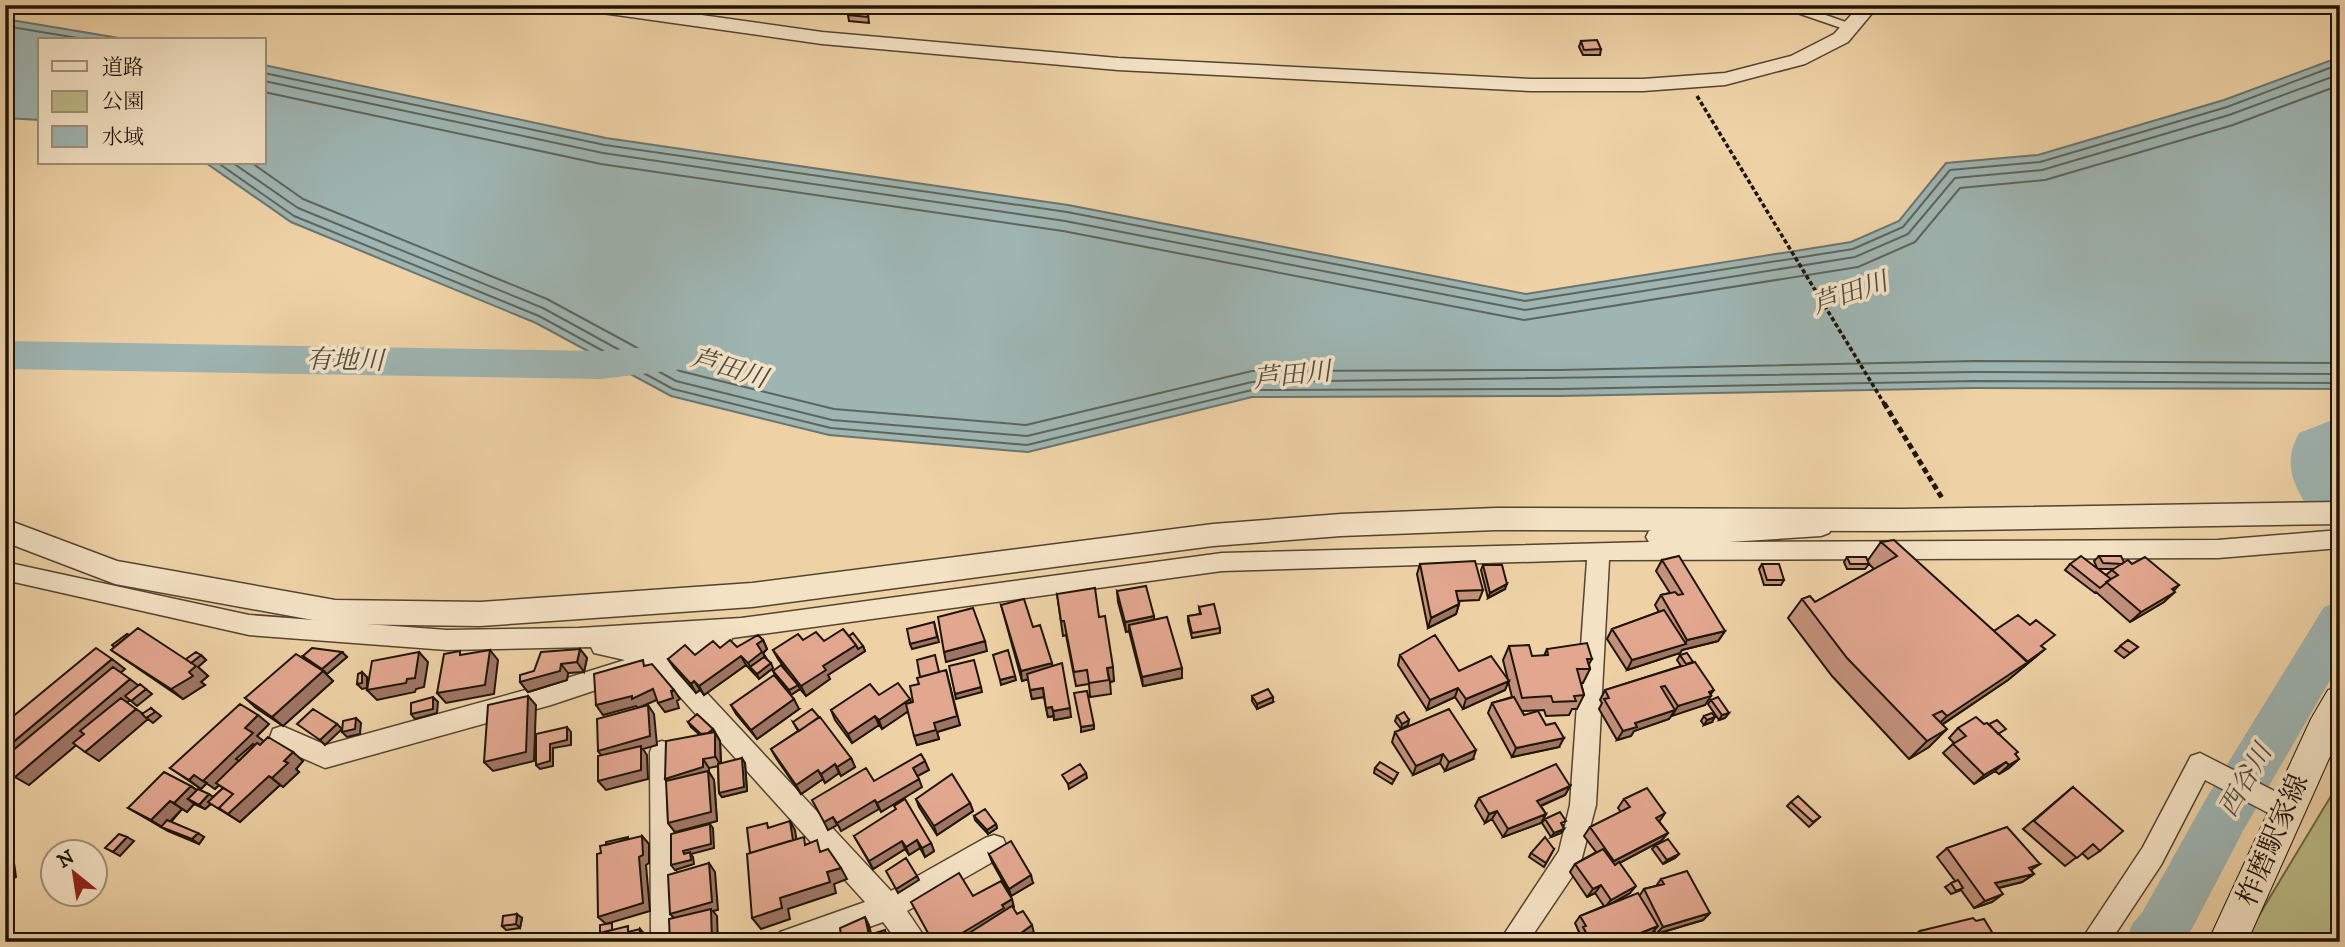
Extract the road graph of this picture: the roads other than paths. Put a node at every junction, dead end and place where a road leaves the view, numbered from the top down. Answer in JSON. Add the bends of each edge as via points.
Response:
{"nodes":[{"id":1,"x":588,"y":5,"type":"edge"},
{"id":2,"x":1781,"y":5,"type":"edge"},
{"id":3,"x":1860,"y":18,"type":"edge"},
{"id":4,"x":2340,"y":513,"type":"edge"},
{"id":5,"x":1825,"y":519,"type":"junction"},
{"id":6,"x":5,"y":530,"type":"edge"},
{"id":7,"x":2340,"y":539,"type":"edge"},
{"id":8,"x":1636,"y":550,"type":"junction"},
{"id":9,"x":1599,"y":551,"type":"junction"},
{"id":10,"x":5,"y":570,"type":"edge"},
{"id":11,"x":741,"y":628,"type":"junction"},
{"id":12,"x":579,"y":638,"type":"junction"},
{"id":13,"x":657,"y":656,"type":"junction"},
{"id":14,"x":2340,"y":701,"type":"edge"},
{"id":15,"x":282,"y":737,"type":"dead end"},
{"id":16,"x":662,"y":752,"type":"dead end"},
{"id":17,"x":2287,"y":810,"type":"junction"},
{"id":18,"x":994,"y":846,"type":"dead end"},
{"id":19,"x":888,"y":907,"type":"junction"},
{"id":20,"x":664,"y":942,"type":"edge"},
{"id":21,"x":790,"y":942,"type":"edge"},
{"id":22,"x":915,"y":942,"type":"edge"},
{"id":23,"x":1512,"y":942,"type":"edge"},
{"id":24,"x":2093,"y":942,"type":"edge"},
{"id":25,"x":2227,"y":942,"type":"edge"}],
"edges":[{"from":1,"to":3,"type":"street","via":[[822,38],[1118,64],[1531,85],[1726,79],[1827,48]]},
{"from":2,"to":3,"type":"street"},
{"from":4,"to":5,"type":"street"},
{"from":5,"to":6,"type":"street","via":[[1510,519],[1341,525],[1200,536],[752,595],[480,614],[335,612],[115,572]]},
{"from":5,"to":8,"type":"street","via":[[1821,527],[1809,530],[1647,537],[1639,540]]},
{"from":7,"to":8,"type":"street","via":[[2218,549]]},
{"from":8,"to":9,"type":"street"},
{"from":9,"to":11,"type":"street","via":[[1222,562]]},
{"from":9,"to":23,"type":"street","via":[[1583,805],[1571,856]]},
{"from":10,"to":12,"type":"street","via":[[249,625],[447,640]]},
{"from":11,"to":12,"type":"street"},
{"from":11,"to":13,"type":"street","via":[[717,641]]},
{"from":12,"to":13,"type":"street","via":[[584,643]]},
{"from":13,"to":15,"type":"street","via":[[551,694],[325,757]]},
{"from":13,"to":19,"type":"street"},
{"from":14,"to":17,"type":"main road","name":"柞磨駅家線","via":[[2315,741]]},
{"from":16,"to":20,"type":"street"},
{"from":17,"to":24,"type":"street","via":[[2200,764],[2166,837]]},
{"from":17,"to":25,"type":"main road","name":"柞磨駅家線"},
{"from":18,"to":19,"type":"street"},
{"from":19,"to":21,"type":"street"},
{"from":19,"to":22,"type":"street"}]}
